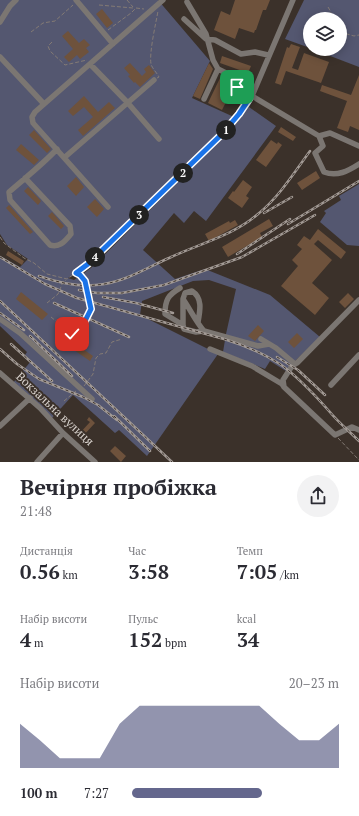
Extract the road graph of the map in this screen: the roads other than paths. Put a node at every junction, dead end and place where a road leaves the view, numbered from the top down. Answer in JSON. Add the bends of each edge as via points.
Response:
{"nodes":[{"id":1,"x":16,"y":0,"type":"edge"},
{"id":2,"x":293,"y":0,"type":"edge"},
{"id":3,"x":161,"y":1,"type":"edge"},
{"id":4,"x":77,"y":2,"type":"edge"},
{"id":5,"x":188,"y":2,"type":"dead end"},
{"id":6,"x":184,"y":19,"type":"dead end"},
{"id":7,"x":0,"y":22,"type":"edge"},
{"id":8,"x":206,"y":39,"type":"junction"},
{"id":9,"x":113,"y":44,"type":"junction"},
{"id":10,"x":268,"y":55,"type":"junction"},
{"id":11,"x":0,"y":57,"type":"edge"},
{"id":12,"x":90,"y":64,"type":"junction"},
{"id":13,"x":218,"y":69,"type":"junction"},
{"id":14,"x":154,"y":80,"type":"road end"},
{"id":15,"x":250,"y":97,"type":"junction"},
{"id":16,"x":204,"y":99,"type":"dead end"},
{"id":17,"x":128,"y":102,"type":"junction"},
{"id":18,"x":44,"y":104,"type":"junction"},
{"id":19,"x":319,"y":136,"type":"junction"},
{"id":20,"x":159,"y":139,"type":"dead end"},
{"id":21,"x":359,"y":146,"type":"edge"},
{"id":22,"x":57,"y":149,"type":"junction"},
{"id":23,"x":65,"y":157,"type":"junction"},
{"id":24,"x":359,"y":164,"type":"edge"},
{"id":25,"x":25,"y":178,"type":"junction"},
{"id":26,"x":108,"y":207,"type":"dead end"},
{"id":27,"x":180,"y":288,"type":"dead end"},
{"id":28,"x":183,"y":299,"type":"junction"},
{"id":29,"x":359,"y":300,"type":"edge"},
{"id":30,"x":0,"y":319,"type":"edge"},
{"id":31,"x":198,"y":322,"type":"junction"},
{"id":32,"x":183,"y":325,"type":"junction"},
{"id":33,"x":204,"y":331,"type":"junction"},
{"id":34,"x":261,"y":339,"type":"dead end"},
{"id":35,"x":269,"y":344,"type":"junction"},
{"id":36,"x":210,"y":349,"type":"dead end"},
{"id":37,"x":359,"y":355,"type":"edge"},
{"id":38,"x":295,"y":364,"type":"junction"},
{"id":39,"x":0,"y":372,"type":"edge"},
{"id":40,"x":331,"y":385,"type":"dead end"},
{"id":41,"x":284,"y":387,"type":"junction"},
{"id":42,"x":30,"y":398,"type":"junction"},
{"id":43,"x":92,"y":399,"type":"dead end"},
{"id":44,"x":0,"y":426,"type":"edge"},
{"id":45,"x":359,"y":430,"type":"edge"},
{"id":46,"x":63,"y":433,"type":"junction"},
{"id":47,"x":37,"y":462,"type":"edge"},
{"id":48,"x":95,"y":462,"type":"edge"}],
"edges":[{"from":1,"to":7,"type":"street"},
{"from":2,"to":10,"type":"street"},
{"from":3,"to":9,"type":"street"},
{"from":4,"to":9,"type":"street"},
{"from":5,"to":8,"type":"street","via":[[206,34]]},
{"from":6,"to":8,"type":"street"},
{"from":8,"to":10,"type":"street","via":[[215,40],[241,54],[255,52]]},
{"from":8,"to":13,"type":"street","via":[[212,60]]},
{"from":9,"to":12,"type":"street"},
{"from":10,"to":15,"type":"street"},
{"from":11,"to":18,"type":"street"},
{"from":12,"to":17,"type":"street"},
{"from":12,"to":18,"type":"street"},
{"from":13,"to":15,"type":"street","via":[[237,81],[234,95]]},
{"from":13,"to":16,"type":"street"},
{"from":14,"to":17,"type":"street"},
{"from":15,"to":19,"type":"street"},
{"from":17,"to":20,"type":"street"},
{"from":17,"to":23,"type":"street"},
{"from":18,"to":22,"type":"street","via":[[32,117],[32,122]]},
{"from":19,"to":21,"type":"street","via":[[330,133]]},
{"from":19,"to":24,"type":"street","via":[[323,146],[315,153],[324,172],[331,175],[345,172]]},
{"from":22,"to":23,"type":"street"},
{"from":22,"to":25,"type":"street"},
{"from":23,"to":26,"type":"street"},
{"from":25,"to":25,"type":"street","via":[[9,192],[10,200],[50,245],[62,244],[71,234],[70,226]]},
{"from":27,"to":32,"type":"street","via":[[171,293],[165,314]]},
{"from":28,"to":31,"type":"street"},
{"from":28,"to":31,"type":"street","via":[[185,293],[195,293],[200,302]]},
{"from":28,"to":32,"type":"street"},
{"from":29,"to":38,"type":"street"},
{"from":30,"to":43,"type":"street","via":[[20,333]]},
{"from":31,"to":33,"type":"street"},
{"from":32,"to":33,"type":"street","via":[[184,329]]},
{"from":33,"to":35,"type":"street","via":[[258,346]]},
{"from":34,"to":35,"type":"street"},
{"from":35,"to":38,"type":"street"},
{"from":36,"to":41,"type":"street","via":[[252,366]]},
{"from":37,"to":40,"type":"street"},
{"from":38,"to":41,"type":"street","via":[[283,380]]},
{"from":39,"to":42,"type":"street","name":"Вокзальна вулиця"},
{"from":41,"to":45,"type":"street","via":[[335,435],[352,427]]},
{"from":42,"to":44,"type":"street"},
{"from":42,"to":46,"type":"street","name":"Вокзальна вулиця"},
{"from":46,"to":47,"type":"street"},
{"from":46,"to":48,"type":"street","name":"Вокзальна вулиця"}]}
